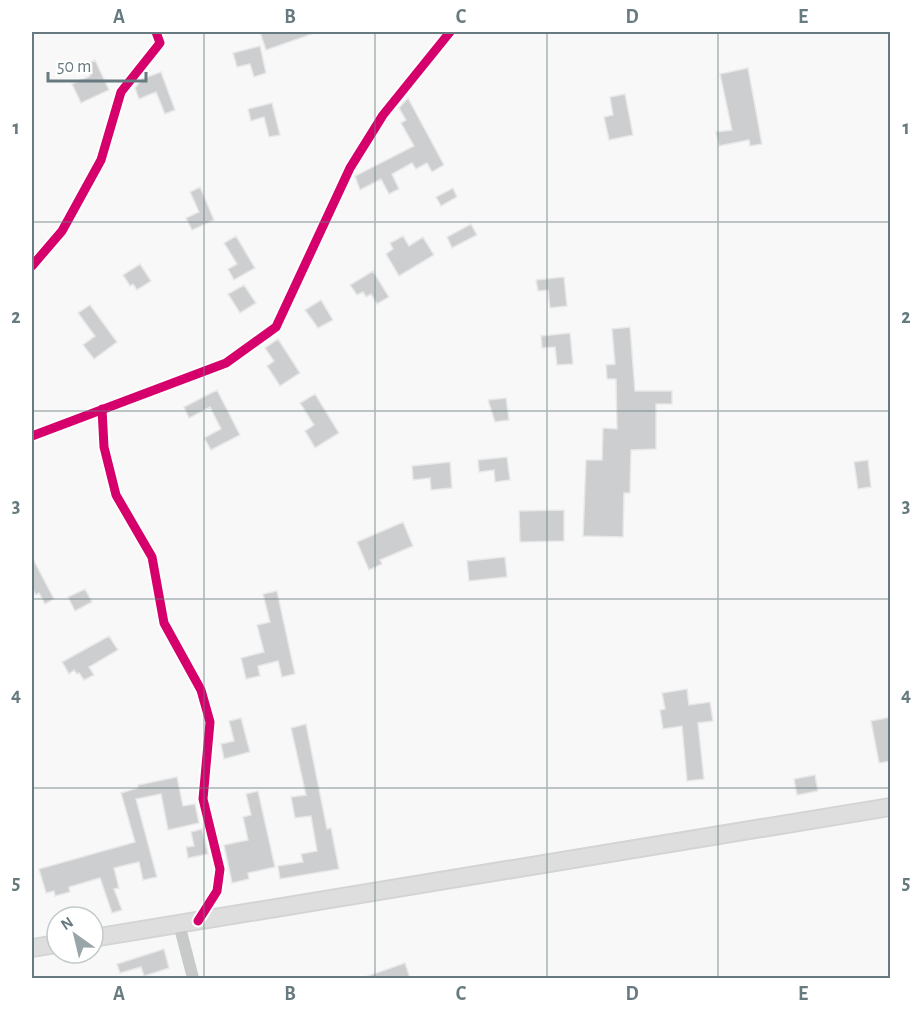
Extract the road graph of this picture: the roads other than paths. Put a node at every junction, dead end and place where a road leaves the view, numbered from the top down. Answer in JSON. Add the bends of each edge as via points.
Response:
{"nodes":[{"id":1,"x":156,"y":32,"type":"edge"},
{"id":2,"x":450,"y":32,"type":"edge"},
{"id":3,"x":32,"y":266,"type":"edge"},
{"id":4,"x":102,"y":409,"type":"junction"},
{"id":5,"x":32,"y":436,"type":"edge"},
{"id":6,"x":891,"y":807,"type":"edge"},
{"id":7,"x":198,"y":921,"type":"junction"},
{"id":8,"x":179,"y":924,"type":"junction"},
{"id":9,"x":105,"y":936,"type":"edge"},
{"id":10,"x":193,"y":978,"type":"edge"}],
"edges":[{"from":1,"to":3,"type":"street","via":[[160,43],[120,92],[101,160],[62,231]]},
{"from":2,"to":4,"type":"street","via":[[383,115],[350,168],[276,327],[226,363]]},
{"from":4,"to":5,"type":"street"},
{"from":4,"to":7,"type":"street","via":[[105,447],[116,495],[152,557],[164,623],[201,690],[210,722],[203,799],[220,869],[217,891]]},
{"from":6,"to":7,"type":"main road"},
{"from":7,"to":8,"type":"main road"},
{"from":8,"to":9,"type":"main road"},
{"from":8,"to":10,"type":"street"}]}
